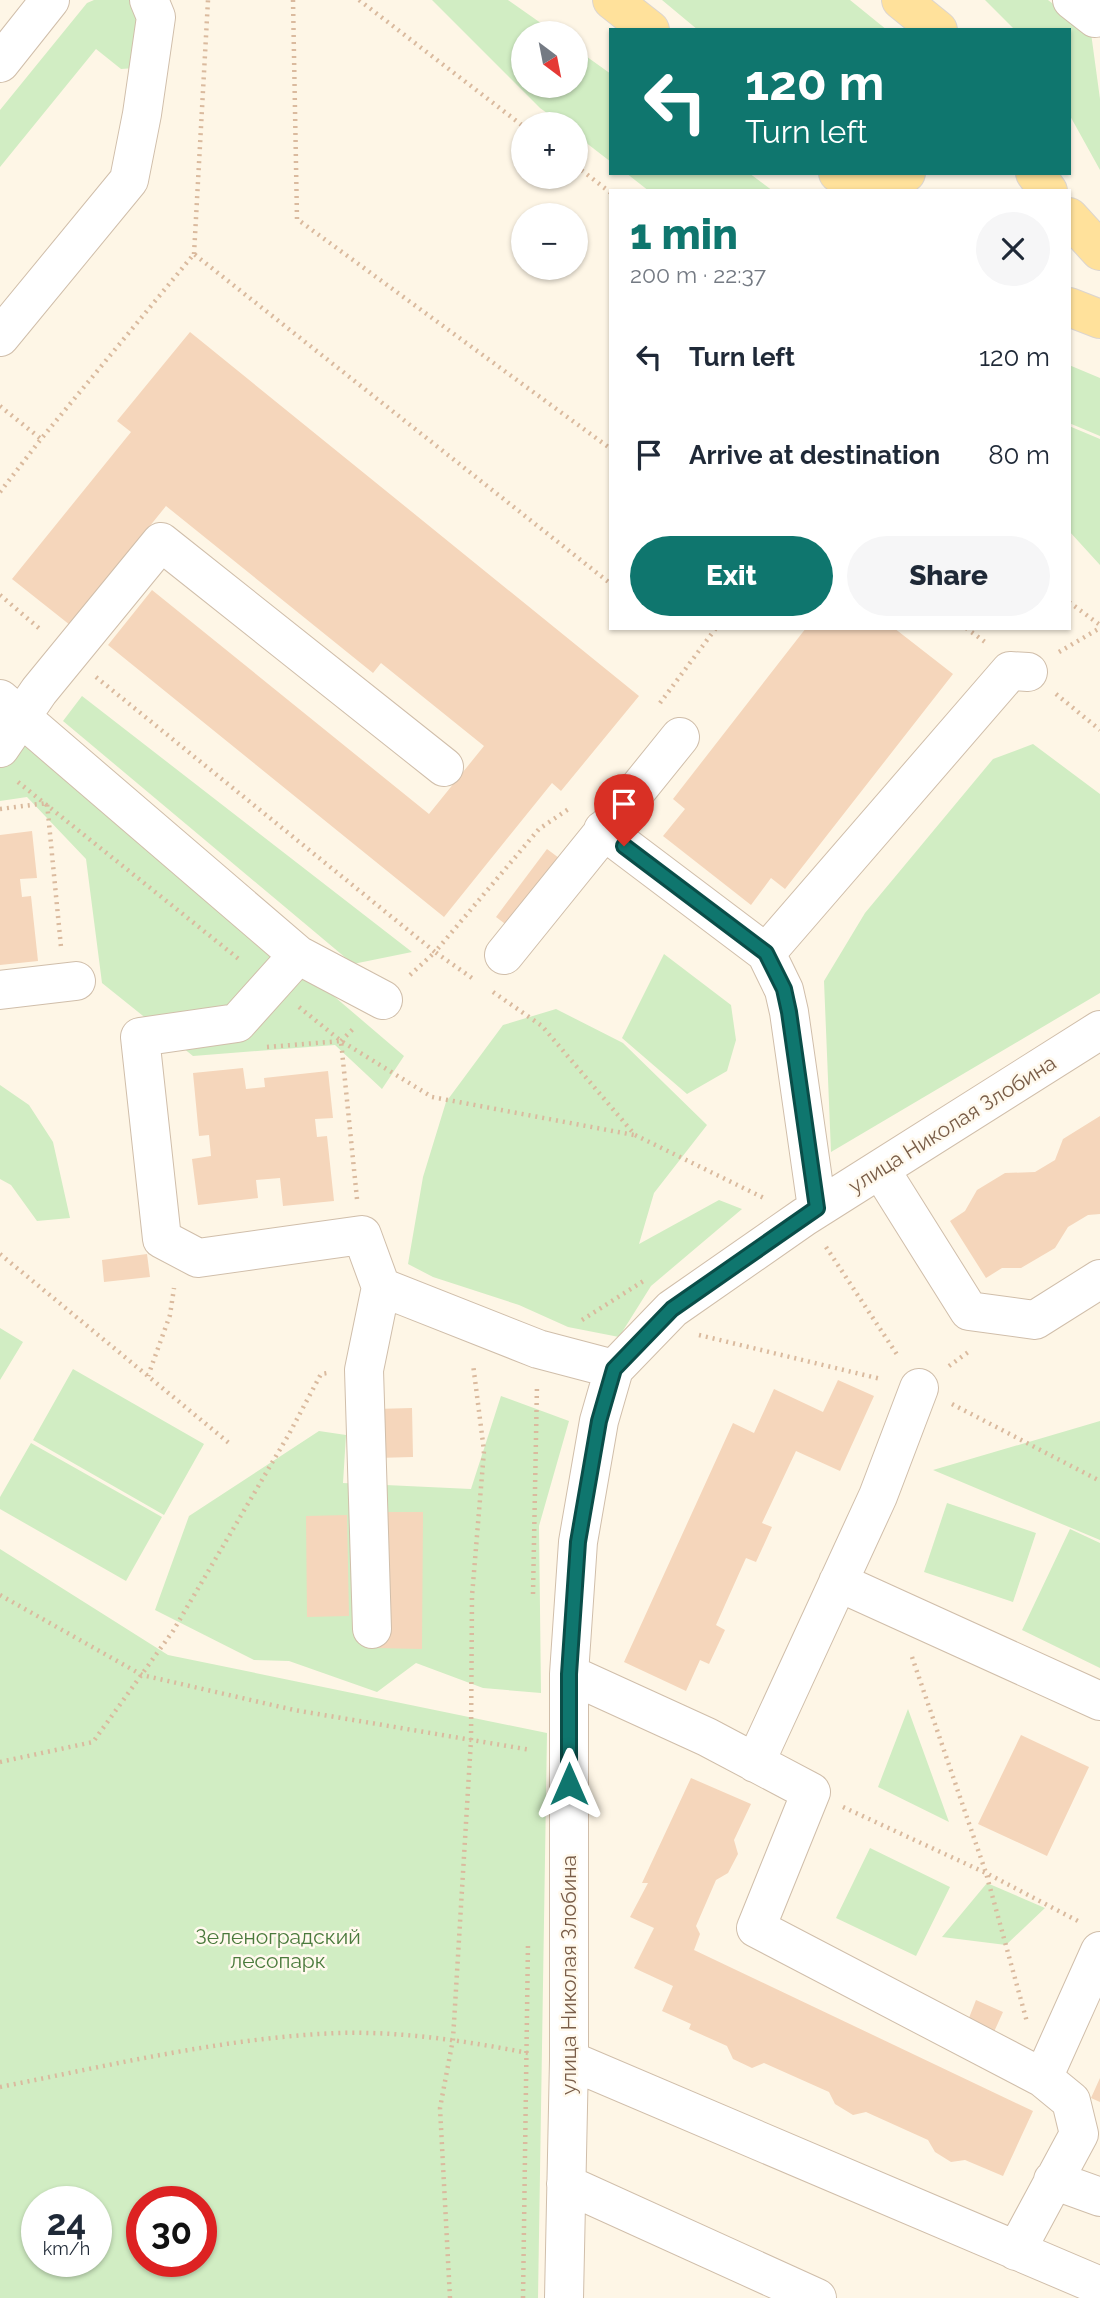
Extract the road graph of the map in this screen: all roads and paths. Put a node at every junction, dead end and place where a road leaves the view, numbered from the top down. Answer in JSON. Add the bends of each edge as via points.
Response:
{"nodes":[{"id":1,"x":50,"y":0,"type":"edge"},
{"id":2,"x":149,"y":0,"type":"edge"},
{"id":3,"x":208,"y":0,"type":"edge"},
{"id":4,"x":293,"y":0,"type":"edge"},
{"id":5,"x":359,"y":0,"type":"edge"},
{"id":6,"x":612,"y":0,"type":"edge"},
{"id":7,"x":901,"y":0,"type":"edge"},
{"id":8,"x":1072,"y":0,"type":"edge"},
{"id":9,"x":1100,"y":17,"type":"edge"},
{"id":10,"x":647,"y":28,"type":"edge"},
{"id":11,"x":936,"y":28,"type":"edge"},
{"id":12,"x":8,"y":37,"type":"edge"},
{"id":13,"x":511,"y":117,"type":"edge"},
{"id":14,"x":588,"y":175,"type":"edge"},
{"id":15,"x":839,"y":175,"type":"edge"},
{"id":16,"x":850,"y":175,"type":"edge"},
{"id":17,"x":896,"y":175,"type":"edge"},
{"id":18,"x":857,"y":189,"type":"edge"},
{"id":19,"x":609,"y":191,"type":"edge"},
{"id":20,"x":1071,"y":219,"type":"edge"},
{"id":21,"x":1100,"y":251,"type":"edge"},
{"id":22,"x":194,"y":254,"type":"junction"},
{"id":23,"x":1071,"y":307,"type":"edge"},
{"id":24,"x":1100,"y":319,"type":"edge"},
{"id":25,"x":0,"y":337,"type":"edge"},
{"id":26,"x":0,"y":406,"type":"edge"},
{"id":27,"x":41,"y":439,"type":"junction"},
{"id":28,"x":609,"y":448,"type":"edge"},
{"id":29,"x":0,"y":492,"type":"edge"},
{"id":30,"x":609,"y":582,"type":"edge"},
{"id":31,"x":0,"y":595,"type":"edge"},
{"id":32,"x":1071,"y":603,"type":"edge"},
{"id":33,"x":1100,"y":625,"type":"edge"},
{"id":34,"x":715,"y":630,"type":"edge"},
{"id":35,"x":70,"y":655,"type":"junction"},
{"id":36,"x":1028,"y":672,"type":"joint"},
{"id":37,"x":660,"y":704,"type":"dead end"},
{"id":38,"x":1100,"y":730,"type":"edge"},
{"id":39,"x":8,"y":735,"type":"edge"},
{"id":40,"x":680,"y":737,"type":"dead end"},
{"id":41,"x":444,"y":767,"type":"dead end"},
{"id":42,"x":47,"y":803,"type":"junction"},
{"id":43,"x":576,"y":804,"type":"dead end"},
{"id":44,"x":0,"y":809,"type":"edge"},
{"id":45,"x":603,"y":830,"type":"junction"},
{"id":46,"x":435,"y":952,"type":"junction"},
{"id":47,"x":766,"y":953,"type":"junction"},
{"id":48,"x":298,"y":955,"type":"junction"},
{"id":49,"x":504,"y":955,"type":"dead end"},
{"id":50,"x":76,"y":981,"type":"dead end"},
{"id":51,"x":478,"y":982,"type":"dead end"},
{"id":52,"x":272,"y":985,"type":"junction"},
{"id":53,"x":489,"y":989,"type":"dead end"},
{"id":54,"x":0,"y":990,"type":"edge"},
{"id":55,"x":383,"y":1000,"type":"junction"},
{"id":56,"x":1100,"y":1030,"type":"edge"},
{"id":57,"x":341,"y":1041,"type":"junction"},
{"id":58,"x":258,"y":1048,"type":"dead end"},
{"id":59,"x":635,"y":1135,"type":"junction"},
{"id":60,"x":880,"y":1169,"type":"junction"},
{"id":61,"x":757,"y":1207,"type":"dead end"},
{"id":62,"x":810,"y":1213,"type":"junction"},
{"id":63,"x":362,"y":1235,"type":"junction"},
{"id":64,"x":181,"y":1250,"type":"junction"},
{"id":65,"x":0,"y":1254,"type":"edge"},
{"id":66,"x":653,"y":1274,"type":"dead end"},
{"id":67,"x":1100,"y":1279,"type":"edge"},
{"id":68,"x":381,"y":1287,"type":"junction"},
{"id":69,"x":468,"y":1321,"type":"junction"},
{"id":70,"x":538,"y":1349,"type":"junction"},
{"id":71,"x":971,"y":1350,"type":"dead end"},
{"id":72,"x":614,"y":1369,"type":"junction"},
{"id":73,"x":364,"y":1370,"type":"junction"},
{"id":74,"x":148,"y":1376,"type":"junction"},
{"id":75,"x":919,"y":1388,"type":"junction"},
{"id":76,"x":229,"y":1443,"type":"dead end"},
{"id":77,"x":838,"y":1582,"type":"junction"},
{"id":78,"x":0,"y":1595,"type":"edge"},
{"id":79,"x":533,"y":1598,"type":"dead end"},
{"id":80,"x":896,"y":1609,"type":"junction"},
{"id":81,"x":372,"y":1629,"type":"dead end"},
{"id":82,"x":569,"y":1674,"type":"junction"},
{"id":83,"x":142,"y":1675,"type":"junction"},
{"id":84,"x":1100,"y":1701,"type":"edge"},
{"id":85,"x":471,"y":1740,"type":"junction"},
{"id":86,"x":0,"y":1762,"type":"edge"},
{"id":87,"x":530,"y":1763,"type":"dead end"},
{"id":88,"x":755,"y":1763,"type":"junction"},
{"id":89,"x":811,"y":1792,"type":"junction"},
{"id":90,"x":986,"y":1873,"type":"junction"},
{"id":91,"x":528,"y":1928,"type":"dead end"},
{"id":92,"x":1094,"y":1938,"type":"edge"},
{"id":93,"x":453,"y":2039,"type":"junction"},
{"id":94,"x":526,"y":2052,"type":"junction"},
{"id":95,"x":569,"y":2060,"type":"junction"},
{"id":96,"x":1043,"y":2078,"type":"junction"},
{"id":97,"x":0,"y":2087,"type":"edge"},
{"id":98,"x":1053,"y":2180,"type":"junction"},
{"id":99,"x":566,"y":2184,"type":"junction"},
{"id":100,"x":1100,"y":2197,"type":"edge"},
{"id":101,"x":1016,"y":2251,"type":"junction"},
{"id":102,"x":1100,"y":2286,"type":"edge"},
{"id":103,"x":450,"y":2298,"type":"edge"},
{"id":104,"x":523,"y":2298,"type":"edge"},
{"id":105,"x":564,"y":2298,"type":"edge"},
{"id":106,"x":817,"y":2298,"type":"edge"}],
"edges":[{"from":1,"to":12,"type":"street"},
{"from":2,"to":25,"type":"street","via":[[156,17],[129,180]]},
{"from":3,"to":22,"type":"path"},
{"from":4,"to":28,"type":"path","via":[[297,219]]},
{"from":5,"to":13,"type":"path"},
{"from":6,"to":10,"type":"main road"},
{"from":7,"to":11,"type":"main road"},
{"from":8,"to":9,"type":"street"},
{"from":14,"to":19,"type":"path"},
{"from":15,"to":18,"type":"main road"},
{"from":16,"to":17,"type":"main road","via":[[877,179]]},
{"from":20,"to":21,"type":"main road"},
{"from":22,"to":27,"type":"path"},
{"from":22,"to":30,"type":"path"},
{"from":23,"to":24,"type":"main road"},
{"from":26,"to":27,"type":"path"},
{"from":27,"to":29,"type":"path"},
{"from":31,"to":35,"type":"path"},
{"from":32,"to":33,"type":"path"},
{"from":34,"to":37,"type":"path"},
{"from":35,"to":39,"type":"street"},
{"from":35,"to":41,"type":"street","via":[[161,542]]},
{"from":35,"to":46,"type":"path"},
{"from":36,"to":38,"type":"path"},
{"from":36,"to":47,"type":"street","via":[[1010,671]]},
{"from":39,"to":42,"type":"path"},
{"from":39,"to":48,"type":"street"},
{"from":40,"to":45,"type":"street"},
{"from":42,"to":44,"type":"path"},
{"from":42,"to":52,"type":"path"},
{"from":43,"to":46,"type":"path","via":[[539,830]]},
{"from":45,"to":47,"type":"street"},
{"from":45,"to":49,"type":"street"},
{"from":46,"to":51,"type":"path"},
{"from":46,"to":55,"type":"path"},
{"from":47,"to":62,"type":"street","via":[[784,989],[789,1012]]},
{"from":48,"to":52,"type":"street"},
{"from":48,"to":55,"type":"street"},
{"from":50,"to":54,"type":"street"},
{"from":52,"to":57,"type":"path"},
{"from":52,"to":64,"type":"street","via":[[237,1023],[141,1037],[162,1239]]},
{"from":53,"to":59,"type":"path","via":[[542,1027]]},
{"from":55,"to":57,"type":"path"},
{"from":56,"to":60,"type":"street","name":"улица Николая Злобина"},
{"from":57,"to":58,"type":"path"},
{"from":57,"to":59,"type":"path","via":[[432,1097]]},
{"from":57,"to":63,"type":"path"},
{"from":59,"to":61,"type":"path","via":[[769,1200]]},
{"from":60,"to":62,"type":"street","name":"улица Николая Злобина"},
{"from":60,"to":67,"type":"street","via":[[969,1311],[1035,1320]]},
{"from":62,"to":72,"type":"street","name":"улица Николая Злобина","via":[[672,1309]]},
{"from":62,"to":75,"type":"path","via":[[820,1237]]},
{"from":63,"to":64,"type":"street","via":[[198,1258]]},
{"from":63,"to":68,"type":"street"},
{"from":64,"to":74,"type":"path","via":[[170,1315]]},
{"from":65,"to":74,"type":"path"},
{"from":66,"to":70,"type":"path"},
{"from":68,"to":69,"type":"street"},
{"from":68,"to":73,"type":"street"},
{"from":69,"to":70,"type":"street"},
{"from":69,"to":85,"type":"path","via":[[484,1451],[471,1595]]},
{"from":70,"to":72,"type":"street"},
{"from":70,"to":79,"type":"path"},
{"from":71,"to":75,"type":"path"},
{"from":72,"to":82,"type":"street","name":"улица Николая Злобина","via":[[599,1421],[578,1542]]},
{"from":73,"to":81,"type":"street"},
{"from":73,"to":83,"type":"path","via":[[321,1374],[173,1631]]},
{"from":74,"to":76,"type":"path"},
{"from":75,"to":77,"type":"street","via":[[878,1496]]},
{"from":77,"to":80,"type":"street"},
{"from":77,"to":88,"type":"street"},
{"from":78,"to":83,"type":"path"},
{"from":80,"to":84,"type":"street"},
{"from":80,"to":90,"type":"path"},
{"from":82,"to":88,"type":"street"},
{"from":82,"to":95,"type":"street","name":"улица Николая Злобина"},
{"from":83,"to":85,"type":"path","via":[[294,1710]]},
{"from":83,"to":86,"type":"path","via":[[93,1742]]},
{"from":85,"to":87,"type":"path","via":[[531,1750]]},
{"from":85,"to":93,"type":"path"},
{"from":88,"to":89,"type":"street"},
{"from":89,"to":90,"type":"path"},
{"from":89,"to":96,"type":"street","via":[[756,1928]]},
{"from":90,"to":92,"type":"path"},
{"from":90,"to":96,"type":"path"},
{"from":91,"to":94,"type":"path"},
{"from":92,"to":96,"type":"street"},
{"from":93,"to":94,"type":"path"},
{"from":93,"to":97,"type":"path","via":[[339,2033],[220,2043]]},
{"from":93,"to":103,"type":"path","via":[[440,2108]]},
{"from":94,"to":95,"type":"path"},
{"from":94,"to":104,"type":"path"},
{"from":95,"to":99,"type":"street","name":"улица Николая Злобина"},
{"from":95,"to":101,"type":"street"},
{"from":96,"to":98,"type":"street","via":[[1071,2101],[1079,2134]]},
{"from":98,"to":100,"type":"street"},
{"from":98,"to":101,"type":"street"},
{"from":99,"to":105,"type":"street","name":"улица Николая Злобина"},
{"from":99,"to":106,"type":"street"},
{"from":101,"to":102,"type":"street"}]}
